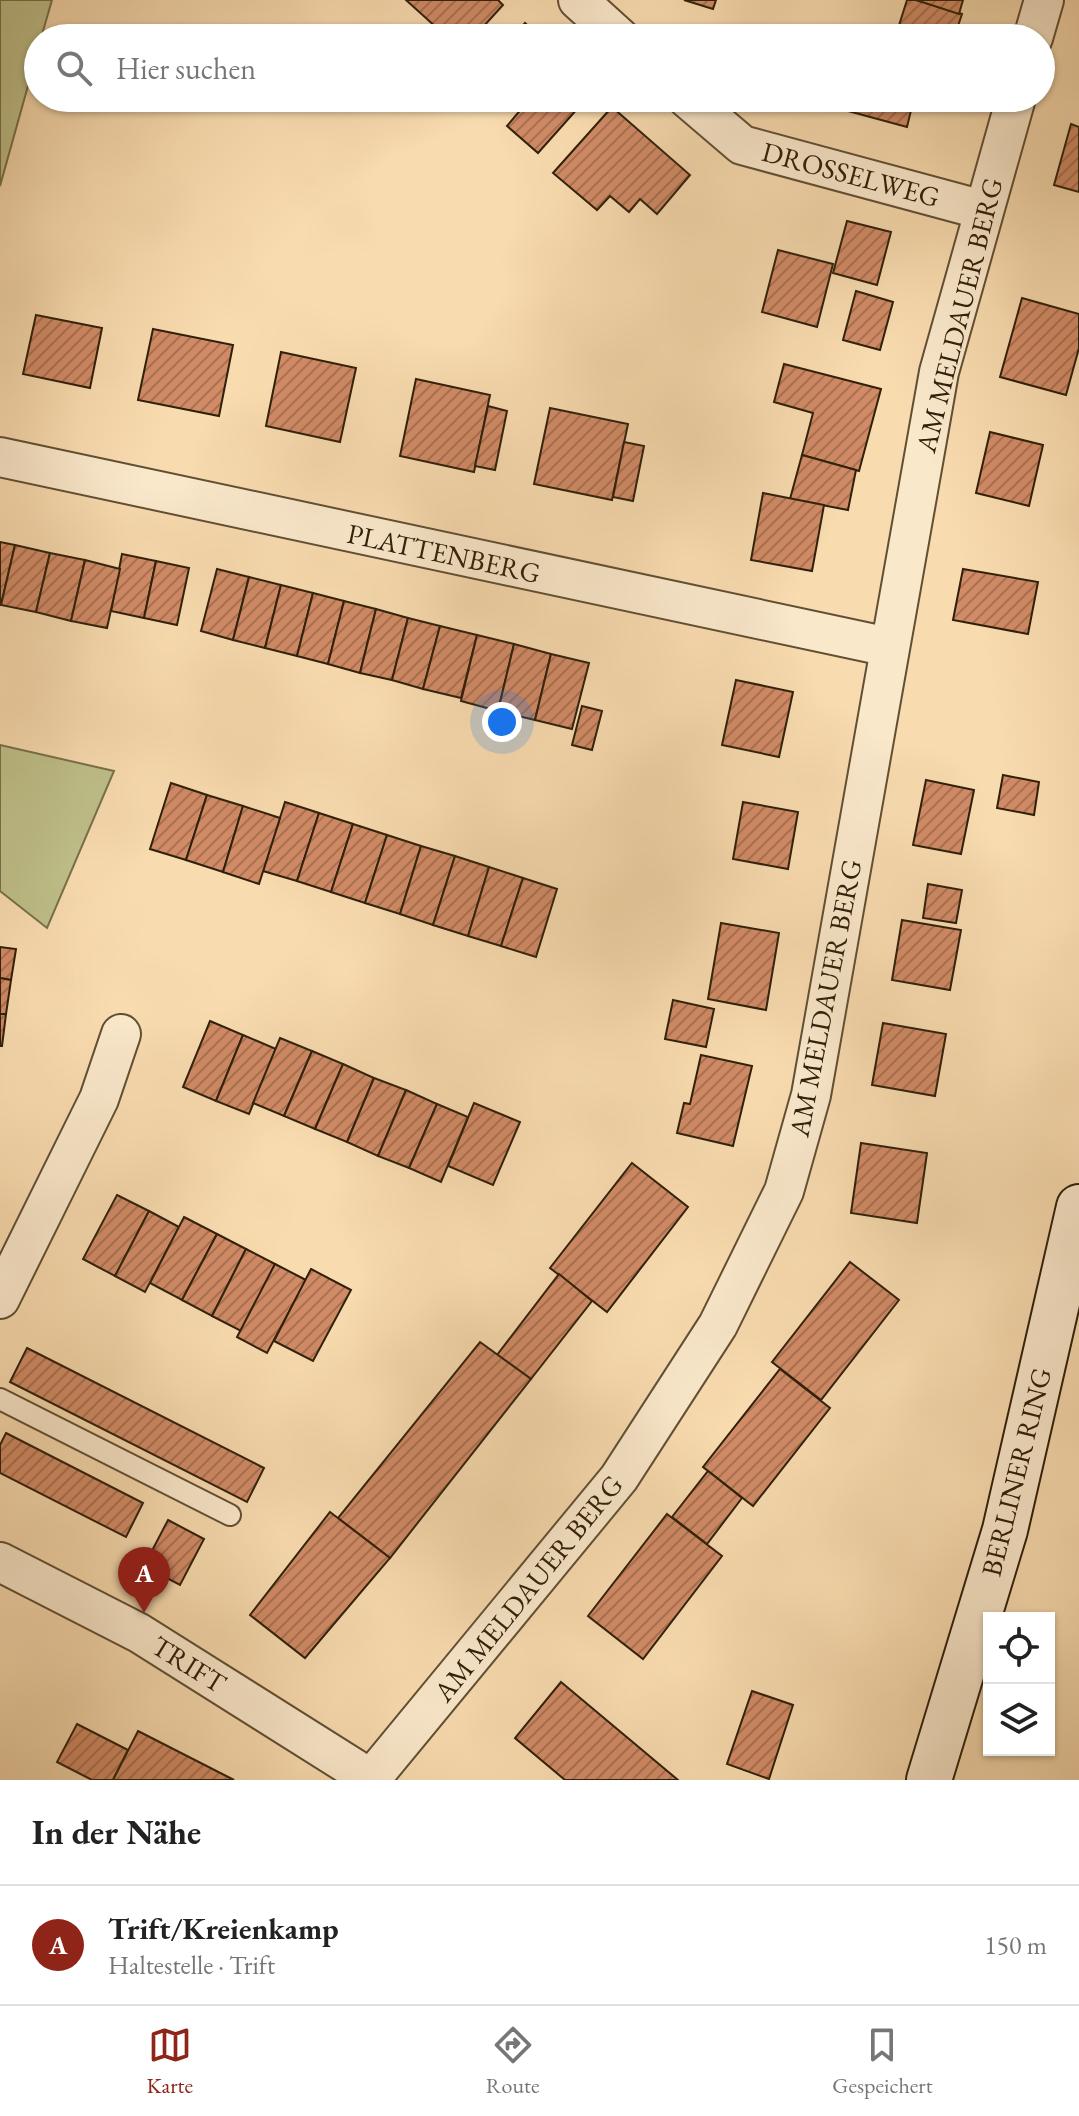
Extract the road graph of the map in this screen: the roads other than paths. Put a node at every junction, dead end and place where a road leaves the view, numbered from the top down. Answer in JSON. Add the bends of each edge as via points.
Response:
{"nodes":[{"id":1,"x":578,"y":0,"type":"edge"},
{"id":2,"x":1044,"y":0,"type":"edge"},
{"id":3,"x":605,"y":24,"type":"edge"},
{"id":4,"x":1037,"y":24,"type":"edge"},
{"id":5,"x":703,"y":112,"type":"edge"},
{"id":6,"x":1012,"y":112,"type":"edge"},
{"id":7,"x":983,"y":210,"type":"junction"},
{"id":8,"x":0,"y":457,"type":"edge"},
{"id":9,"x":889,"y":647,"type":"junction"},
{"id":10,"x":121,"y":1034,"type":"dead end"},
{"id":11,"x":1079,"y":1207,"type":"edge"},
{"id":12,"x":0,"y":1299,"type":"edge"},
{"id":13,"x":0,"y":1399,"type":"edge"},
{"id":14,"x":230,"y":1515,"type":"dead end"},
{"id":15,"x":0,"y":1562,"type":"edge"},
{"id":16,"x":371,"y":1779,"type":"edge"},
{"id":17,"x":929,"y":1780,"type":"edge"}],
"edges":[{"from":1,"to":3,"type":"street"},
{"from":2,"to":4,"type":"street"},
{"from":5,"to":7,"type":"street","name":"DROSSELWEG","via":[[742,145]]},
{"from":6,"to":7,"type":"street","name":"AM MELDAUER BERG"},
{"from":7,"to":9,"type":"street","name":"AM MELDAUER BERG","via":[[939,372]]},
{"from":8,"to":9,"type":"street","name":"PLATTENBERG"},
{"from":9,"to":16,"type":"street","name":"AM MELDAUER BERG","via":[[811,1095],[784,1191],[718,1325],[619,1478]]},
{"from":10,"to":12,"type":"street","via":[[99,1099]]},
{"from":11,"to":17,"type":"street","name":"BERLINER RING","via":[[1005,1530]]},
{"from":13,"to":14,"type":"lane"},
{"from":15,"to":16,"type":"street","name":"TRIFT","via":[[139,1633]]}]}
